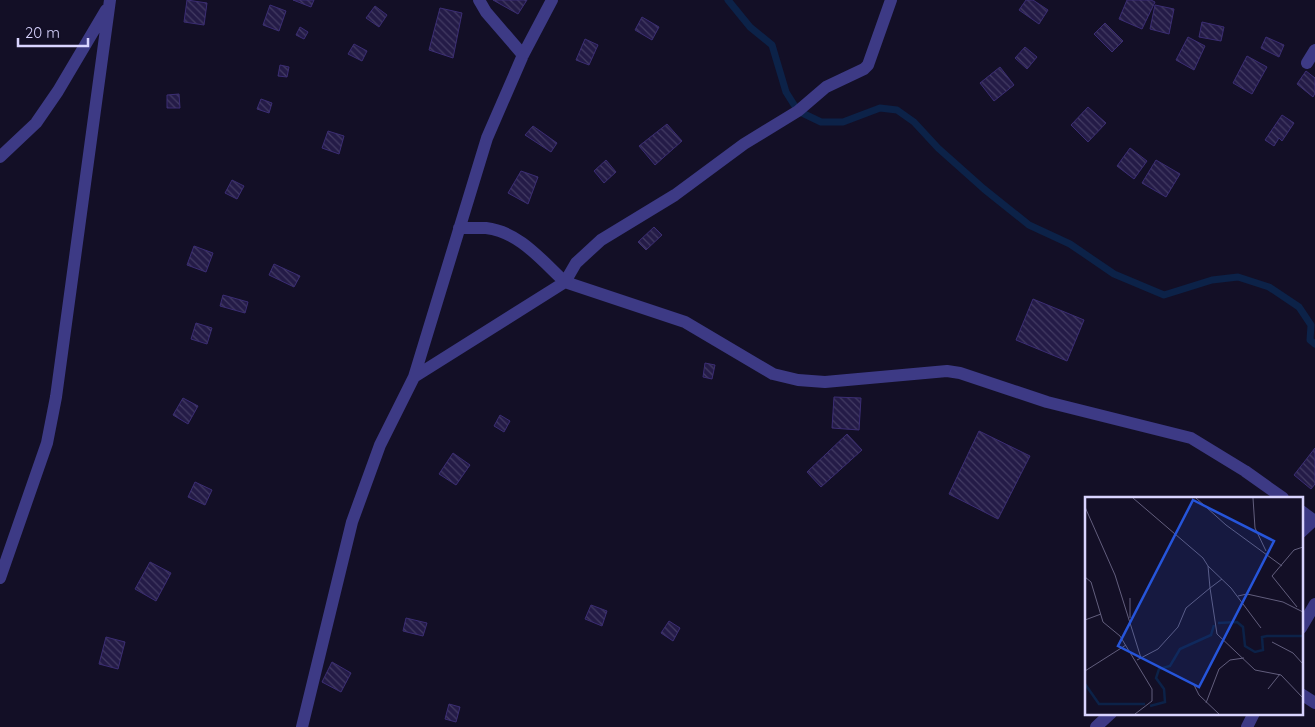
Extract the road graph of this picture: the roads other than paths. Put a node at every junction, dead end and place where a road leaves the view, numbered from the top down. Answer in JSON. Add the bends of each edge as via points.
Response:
{"nodes":[{"id":1,"x":479,"y":0,"type":"edge"},
{"id":2,"x":552,"y":0,"type":"edge"},
{"id":3,"x":891,"y":0,"type":"edge"},
{"id":4,"x":110,"y":2,"type":"edge"},
{"id":5,"x":1315,"y":50,"type":"edge"},
{"id":6,"x":523,"y":55,"type":"junction"},
{"id":7,"x":1308,"y":63,"type":"dead end"},
{"id":8,"x":0,"y":157,"type":"edge"},
{"id":9,"x":459,"y":228,"type":"junction"},
{"id":10,"x":565,"y":282,"type":"junction"},
{"id":11,"x":414,"y":377,"type":"junction"},
{"id":12,"x":1282,"y":497,"type":"edge"},
{"id":13,"x":1302,"y":512,"type":"edge"},
{"id":14,"x":1314,"y":521,"type":"edge"},
{"id":15,"x":1302,"y":531,"type":"edge"},
{"id":16,"x":0,"y":578,"type":"edge"},
{"id":17,"x":1315,"y":604,"type":"edge"},
{"id":18,"x":1302,"y":626,"type":"edge"},
{"id":19,"x":1302,"y":695,"type":"edge"},
{"id":20,"x":1315,"y":703,"type":"edge"},
{"id":21,"x":1110,"y":714,"type":"edge"},
{"id":22,"x":1254,"y":714,"type":"edge"},
{"id":23,"x":302,"y":727,"type":"edge"},
{"id":24,"x":1096,"y":727,"type":"edge"},
{"id":25,"x":1247,"y":727,"type":"edge"}],
"edges":[{"from":1,"to":6,"type":"street"},
{"from":2,"to":6,"type":"street"},
{"from":3,"to":10,"type":"street","via":[[864,69],[826,87],[798,111],[744,144],[675,195],[601,240],[576,264]]},
{"from":4,"to":8,"type":"street","via":[[36,123]]},
{"from":4,"to":16,"type":"street","via":[[56,397],[47,443]]},
{"from":5,"to":7,"type":"street"},
{"from":6,"to":9,"type":"street","via":[[487,138]]},
{"from":9,"to":10,"type":"street","via":[[486,228],[516,238]]},
{"from":9,"to":11,"type":"street"},
{"from":10,"to":11,"type":"street"},
{"from":10,"to":12,"type":"street","via":[[685,322],[773,374],[825,382],[946,371],[960,373],[1047,402],[1191,438]]},
{"from":11,"to":23,"type":"street","via":[[380,445],[352,522]]},
{"from":13,"to":14,"type":"street"},
{"from":14,"to":15,"type":"street"},
{"from":17,"to":18,"type":"street"},
{"from":19,"to":20,"type":"street"},
{"from":21,"to":24,"type":"street"},
{"from":22,"to":25,"type":"street"}]}
